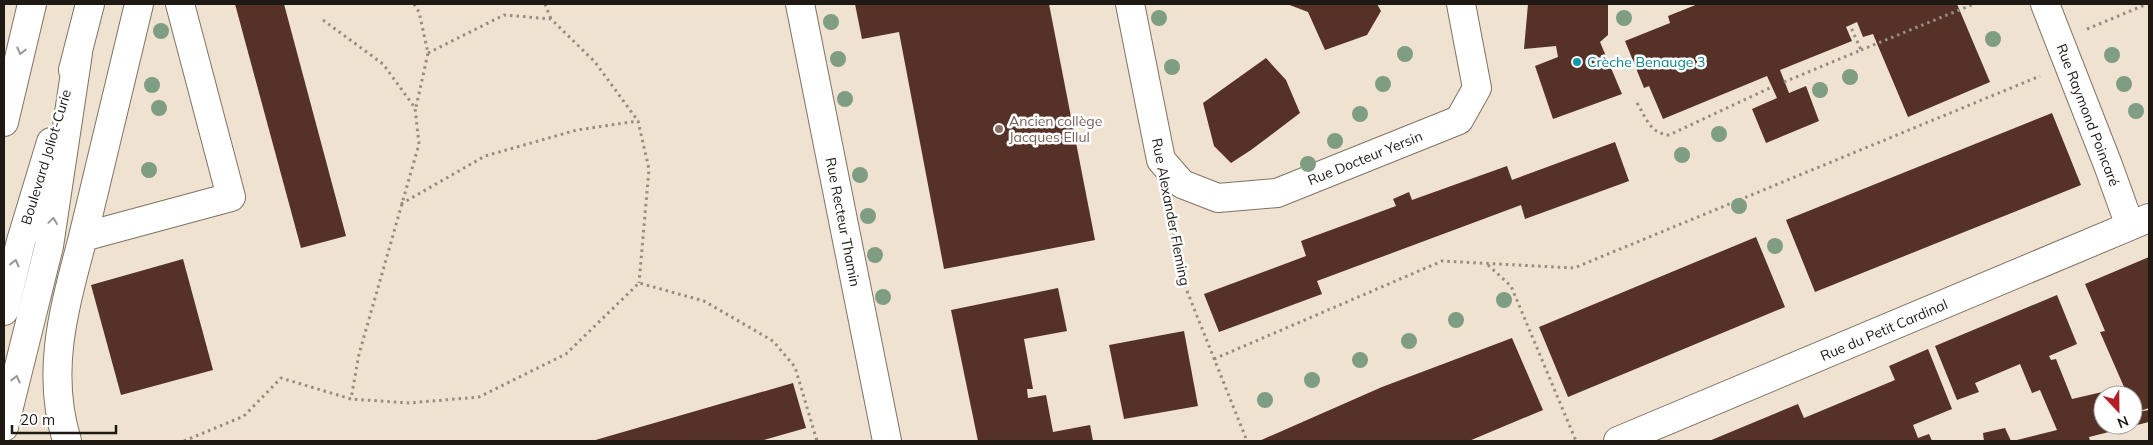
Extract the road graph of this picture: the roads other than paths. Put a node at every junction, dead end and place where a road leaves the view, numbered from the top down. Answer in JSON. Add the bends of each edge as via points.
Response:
{"nodes":[{"id":1,"x":32,"y":4,"type":"edge"},
{"id":2,"x":90,"y":4,"type":"edge"},
{"id":3,"x":138,"y":4,"type":"edge"},
{"id":4,"x":180,"y":4,"type":"edge"},
{"id":5,"x":800,"y":4,"type":"edge"},
{"id":6,"x":1130,"y":4,"type":"edge"},
{"id":7,"x":1461,"y":4,"type":"edge"},
{"id":8,"x":2045,"y":4,"type":"edge"},
{"id":9,"x":78,"y":53,"type":"junction"},
{"id":10,"x":4,"y":122,"type":"edge"},
{"id":11,"x":1161,"y":160,"type":"joint"},
{"id":12,"x":2140,"y":222,"type":"edge"},
{"id":13,"x":83,"y":236,"type":"junction"},
{"id":14,"x":4,"y":311,"type":"edge"},
{"id":15,"x":4,"y":427,"type":"edge"},
{"id":16,"x":67,"y":441,"type":"edge"},
{"id":17,"x":887,"y":441,"type":"edge"},
{"id":18,"x":1618,"y":441,"type":"edge"}],
"edges":[{"from":1,"to":10,"type":"street","one_way":true},
{"from":2,"to":9,"type":"street","name":"Boulevard Joliot-Curie"},
{"from":3,"to":13,"type":"street"},
{"from":4,"to":13,"type":"street","via":[[231,197]]},
{"from":5,"to":17,"type":"street","name":"Rue Recteur Thamin"},
{"from":6,"to":11,"type":"street","name":"Rue Alexander Fleming"},
{"from":7,"to":11,"type":"street","name":"Rue Docteur Yersin","via":[[1477,88],[1459,120],[1277,193],[1218,198],[1182,184]]},
{"from":8,"to":12,"type":"street","name":"Rue Raymond Poincaré","via":[[2108,165]]},
{"from":14,"to":9,"type":"street","name":"Boulevard Joliot-Curie","one_way":true,"via":[[21,241]]},
{"from":15,"to":9,"type":"street","one_way":true,"via":[[49,246]]},
{"from":12,"to":18,"type":"street","name":"Rue du Petit Cardinal"},
{"from":13,"to":16,"type":"street","via":[[61,320],[56,380]]}]}
